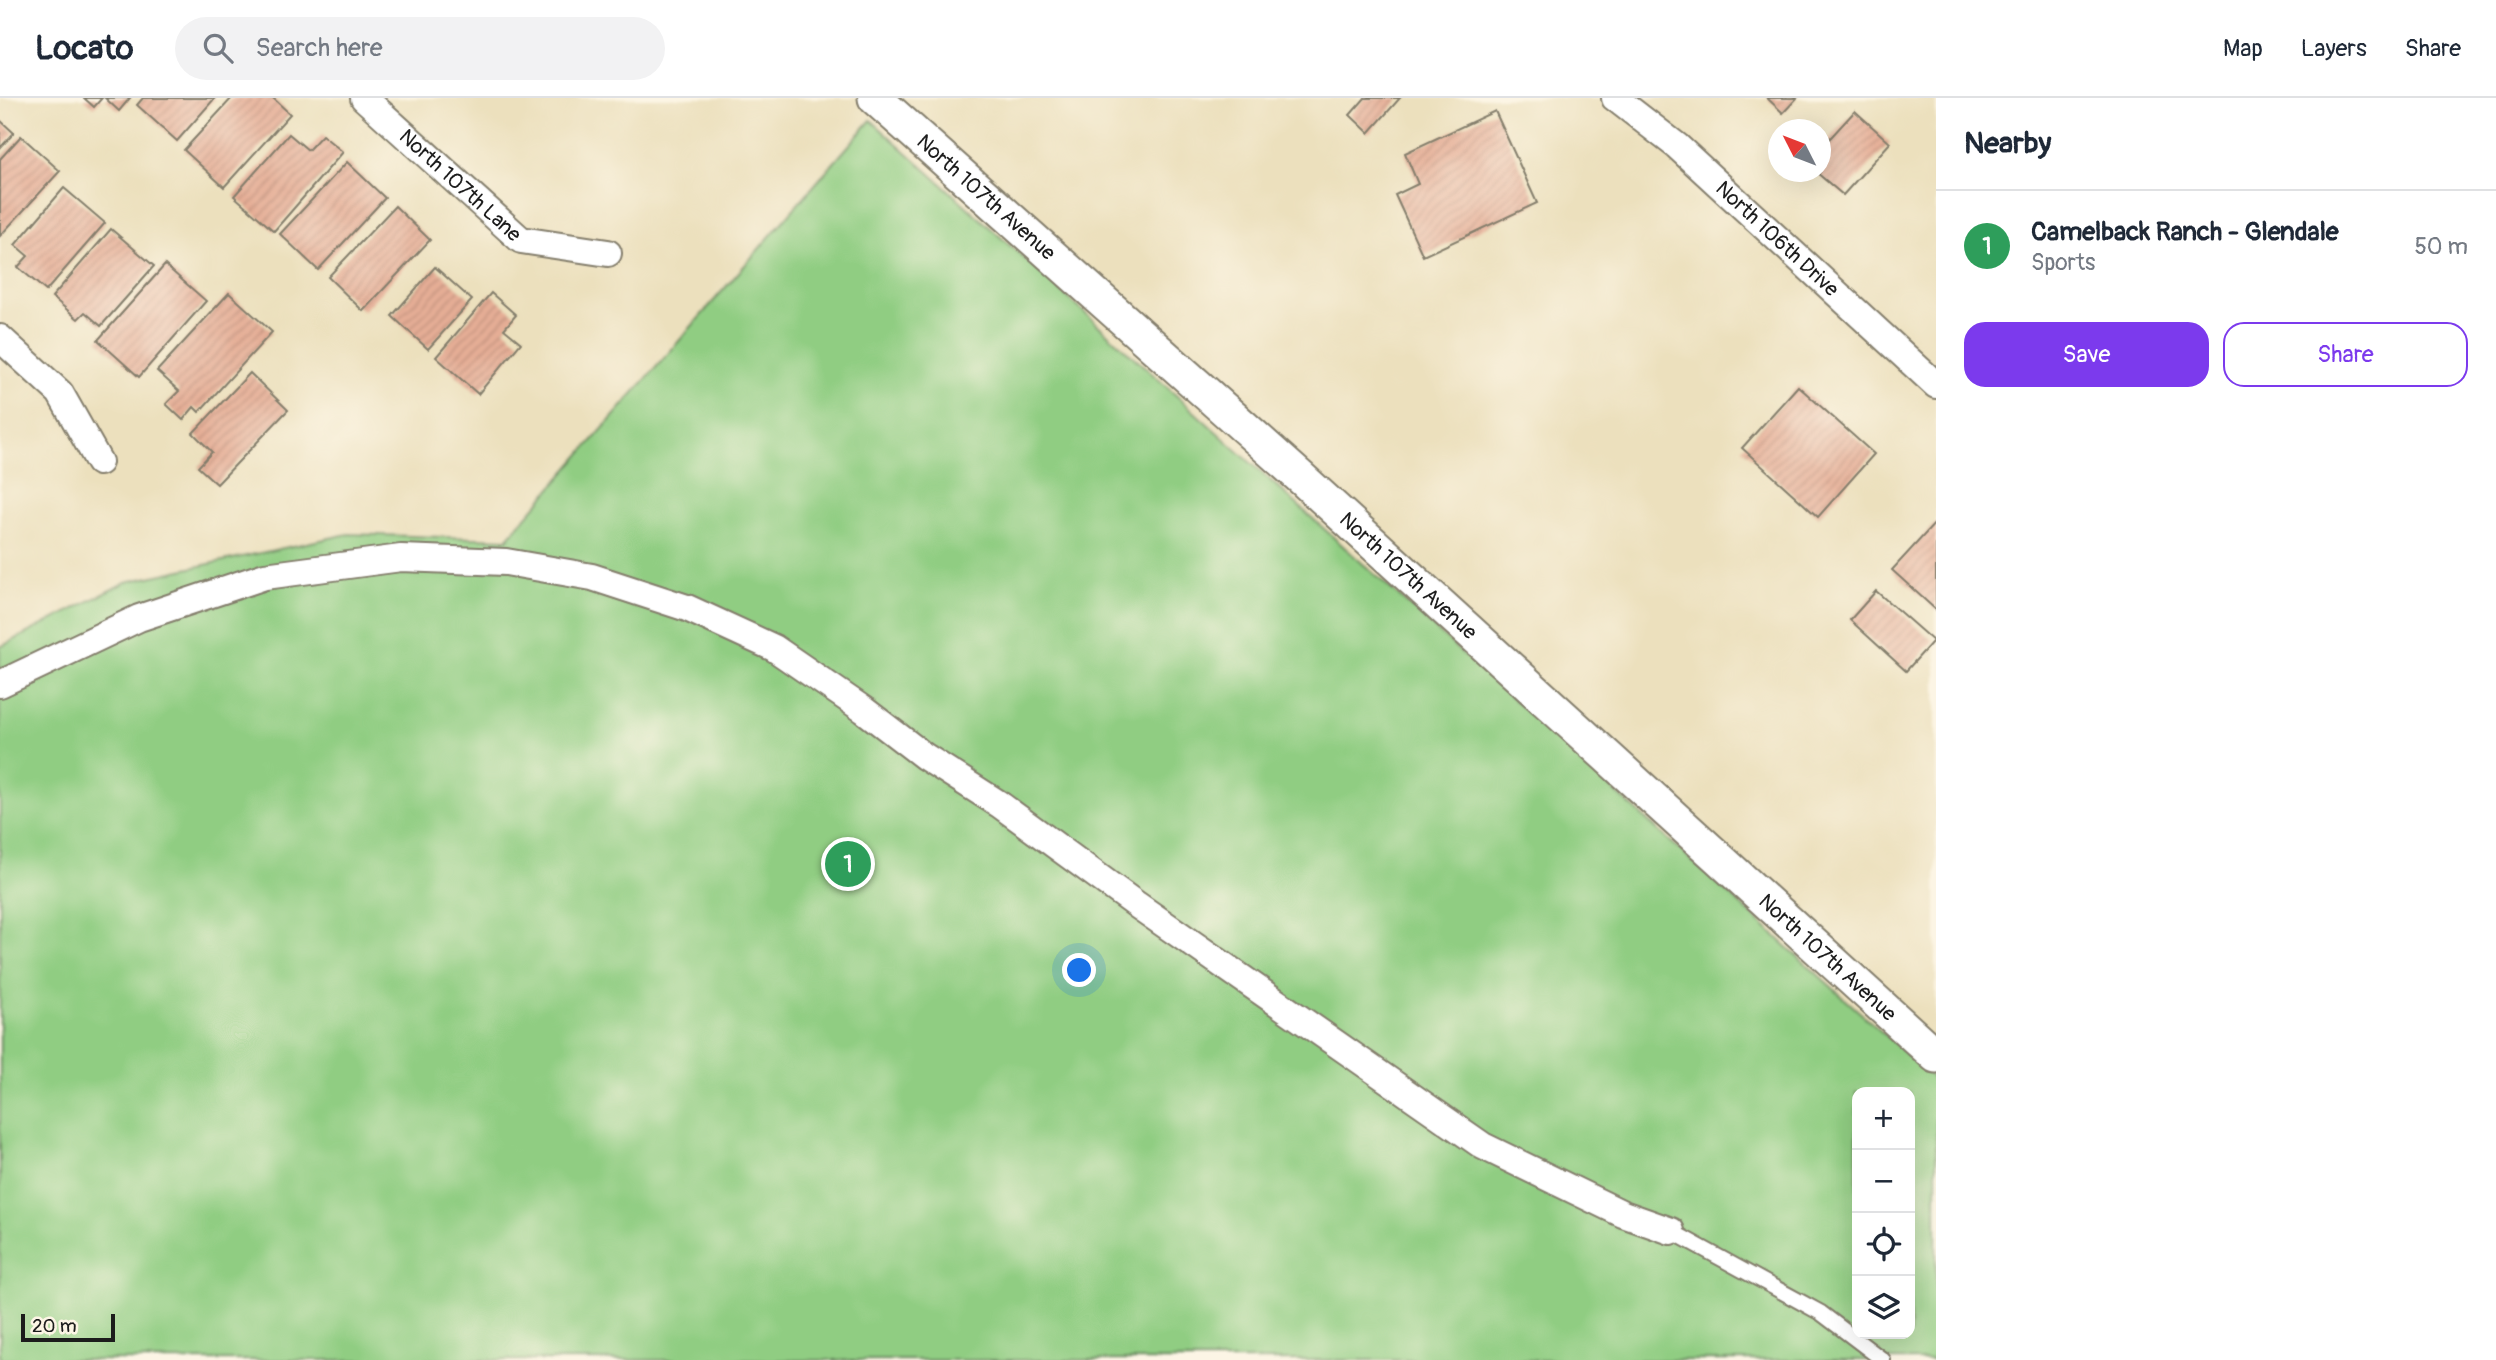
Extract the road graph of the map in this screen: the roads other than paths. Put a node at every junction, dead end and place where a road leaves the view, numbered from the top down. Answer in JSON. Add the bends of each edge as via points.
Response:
{"nodes":[{"id":1,"x":364,"y":98,"type":"edge"},
{"id":2,"x":875,"y":98,"type":"edge"},
{"id":3,"x":1615,"y":98,"type":"edge"},
{"id":4,"x":608,"y":253,"type":"dead end"},
{"id":5,"x":0,"y":338,"type":"edge"},
{"id":6,"x":1936,"y":386,"type":"edge"},
{"id":7,"x":99,"y":462,"type":"dead end"},
{"id":8,"x":0,"y":684,"type":"edge"},
{"id":9,"x":1936,"y":1056,"type":"edge"},
{"id":10,"x":1671,"y":1231,"type":"joint"},
{"id":11,"x":1883,"y":1360,"type":"edge"}],
"edges":[{"from":1,"to":4,"type":"street","name":"North 107th Lane","via":[[521,240]]},
{"from":2,"to":9,"type":"street","name":"North 107th Avenue","via":[[1299,476]]},
{"from":3,"to":6,"type":"street","name":"North 106th Drive","via":[[1677,146]]},
{"from":5,"to":7,"type":"street","via":[[60,393]]},
{"from":8,"to":10,"type":"street","via":[[139,618],[265,576],[401,558],[506,562],[592,576],[687,608],[774,648],[1483,1146],[1623,1214]]},
{"from":10,"to":11,"type":"lane","via":[[1821,1313]]}]}
